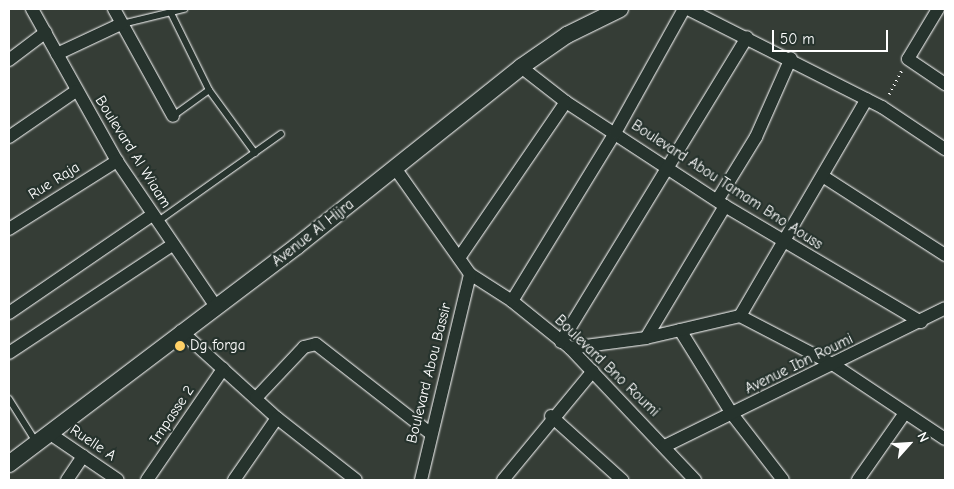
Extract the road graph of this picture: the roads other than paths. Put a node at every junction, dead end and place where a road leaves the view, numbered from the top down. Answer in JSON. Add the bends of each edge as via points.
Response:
{"nodes":[{"id":1,"x":32,"y":9,"type":"edge"},
{"id":2,"x":114,"y":9,"type":"edge"},
{"id":3,"x":184,"y":9,"type":"edge"},
{"id":4,"x":684,"y":9,"type":"edge"},
{"id":5,"x":688,"y":9,"type":"edge"},
{"id":6,"x":613,"y":10,"type":"edge"},
{"id":7,"x":940,"y":12,"type":"edge"},
{"id":8,"x":171,"y":14,"type":"junction"},
{"id":9,"x":121,"y":24,"type":"junction"},
{"id":10,"x":46,"y":32,"type":"junction"},
{"id":11,"x":747,"y":37,"type":"junction"},
{"id":12,"x":57,"y":54,"type":"junction"},
{"id":13,"x":791,"y":58,"type":"junction"},
{"id":14,"x":9,"y":60,"type":"edge"},
{"id":15,"x":521,"y":67,"type":"junction"},
{"id":16,"x":945,"y":84,"type":"edge"},
{"id":17,"x":209,"y":90,"type":"junction"},
{"id":18,"x":76,"y":91,"type":"junction"},
{"id":19,"x":867,"y":99,"type":"junction"},
{"id":20,"x":566,"y":102,"type":"junction"},
{"id":21,"x":174,"y":116,"type":"joint"},
{"id":22,"x":615,"y":133,"type":"junction"},
{"id":23,"x":281,"y":134,"type":"dead end"},
{"id":24,"x":9,"y":137,"type":"edge"},
{"id":25,"x":945,"y":149,"type":"edge"},
{"id":26,"x":255,"y":152,"type":"junction"},
{"id":27,"x":117,"y":161,"type":"junction"},
{"id":28,"x":395,"y":168,"type":"junction"},
{"id":29,"x":669,"y":170,"type":"junction"},
{"id":30,"x":824,"y":177,"type":"junction"},
{"id":31,"x":722,"y":203,"type":"junction"},
{"id":32,"x":155,"y":218,"type":"junction"},
{"id":33,"x":9,"y":229,"type":"edge"},
{"id":34,"x":784,"y":243,"type":"junction"},
{"id":35,"x":172,"y":245,"type":"junction"},
{"id":36,"x":945,"y":255,"type":"edge"},
{"id":37,"x":459,"y":258,"type":"junction"},
{"id":38,"x":470,"y":274,"type":"junction"},
{"id":39,"x":512,"y":301,"type":"junction"},
{"id":40,"x":215,"y":305,"type":"junction"},
{"id":41,"x":945,"y":308,"type":"edge"},
{"id":42,"x":9,"y":313,"type":"edge"},
{"id":43,"x":740,"y":316,"type":"junction"},
{"id":44,"x":921,"y":322,"type":"junction"},
{"id":45,"x":181,"y":330,"type":"junction"},
{"id":46,"x":680,"y":330,"type":"junction"},
{"id":47,"x":646,"y":338,"type":"junction"},
{"id":48,"x":566,"y":345,"type":"junction"},
{"id":49,"x":9,"y":353,"type":"edge"},
{"id":50,"x":834,"y":365,"type":"junction"},
{"id":51,"x":223,"y":369,"type":"junction"},
{"id":52,"x":593,"y":371,"type":"junction"},
{"id":53,"x":256,"y":398,"type":"junction"},
{"id":54,"x":9,"y":399,"type":"edge"},
{"id":55,"x":905,"y":413,"type":"junction"},
{"id":56,"x":732,"y":414,"type":"junction"},
{"id":57,"x":551,"y":416,"type":"junction"},
{"id":58,"x":277,"y":418,"type":"junction"},
{"id":59,"x":431,"y":434,"type":"junction"},
{"id":60,"x":43,"y":438,"type":"junction"},
{"id":61,"x":945,"y":439,"type":"edge"},
{"id":62,"x":666,"y":446,"type":"junction"},
{"id":63,"x":83,"y":456,"type":"junction"},
{"id":64,"x":9,"y":463,"type":"edge"},
{"id":65,"x":67,"y":480,"type":"edge"},
{"id":66,"x":118,"y":480,"type":"edge"},
{"id":67,"x":147,"y":480,"type":"edge"},
{"id":68,"x":234,"y":480,"type":"edge"},
{"id":69,"x":356,"y":480,"type":"edge"},
{"id":70,"x":420,"y":480,"type":"edge"},
{"id":71,"x":503,"y":480,"type":"edge"},
{"id":72,"x":622,"y":480,"type":"edge"},
{"id":73,"x":695,"y":480,"type":"edge"},
{"id":74,"x":783,"y":480,"type":"edge"},
{"id":75,"x":858,"y":480,"type":"edge"}],
"edges":[{"from":1,"to":10,"type":"street","name":"Boulevard Al Wiaam"},
{"from":2,"to":9,"type":"street"},
{"from":3,"to":8,"type":"lane"},
{"from":4,"to":22,"type":"street"},
{"from":5,"to":11,"type":"street"},
{"from":6,"to":15,"type":"street","name":"Avenue Al Hijra","via":[[567,35]]},
{"from":7,"to":16,"type":"street","via":[[908,59]]},
{"from":8,"to":9,"type":"lane"},
{"from":8,"to":17,"type":"lane"},
{"from":9,"to":12,"type":"street"},
{"from":9,"to":21,"type":"street"},
{"from":10,"to":12,"type":"street","name":"Boulevard Al Wiaam"},
{"from":10,"to":14,"type":"street"},
{"from":11,"to":13,"type":"street"},
{"from":11,"to":29,"type":"street"},
{"from":12,"to":18,"type":"street","name":"Boulevard Al Wiaam"},
{"from":13,"to":19,"type":"street"},
{"from":13,"to":31,"type":"street"},
{"from":15,"to":20,"type":"street","name":"Boulevard Abou Tamam Bno Aouss"},
{"from":15,"to":28,"type":"street","name":"Avenue Al Hijra"},
{"from":17,"to":21,"type":"lane"},
{"from":17,"to":26,"type":"lane"},
{"from":18,"to":24,"type":"street"},
{"from":18,"to":27,"type":"street","name":"Boulevard Al Wiaam"},
{"from":19,"to":25,"type":"street"},
{"from":19,"to":30,"type":"street"},
{"from":20,"to":22,"type":"street","name":"Boulevard Abou Tamam Bno Aouss"},
{"from":20,"to":37,"type":"street"},
{"from":22,"to":29,"type":"street","name":"Boulevard Abou Tamam Bno Aouss"},
{"from":22,"to":39,"type":"street"},
{"from":23,"to":26,"type":"lane"},
{"from":26,"to":32,"type":"lane"},
{"from":27,"to":32,"type":"street","name":"Boulevard Al Wiaam"},
{"from":27,"to":33,"type":"street","name":"Rue Raja"},
{"from":28,"to":37,"type":"street","name":"Boulevard Bno Roumi"},
{"from":28,"to":40,"type":"street","name":"Avenue Al Hijra"},
{"from":29,"to":31,"type":"street","name":"Boulevard Abou Tamam Bno Aouss"},
{"from":29,"to":48,"type":"street"},
{"from":30,"to":34,"type":"street"},
{"from":30,"to":36,"type":"street"},
{"from":31,"to":34,"type":"street","name":"Boulevard Abou Tamam Bno Aouss"},
{"from":31,"to":47,"type":"street"},
{"from":32,"to":35,"type":"street","name":"Boulevard Al Wiaam"},
{"from":32,"to":42,"type":"street"},
{"from":34,"to":43,"type":"street"},
{"from":34,"to":44,"type":"street","name":"Boulevard Abou Tamam Bno Aouss"},
{"from":35,"to":40,"type":"street","name":"Boulevard Al Wiaam"},
{"from":35,"to":49,"type":"street"},
{"from":37,"to":38,"type":"street","name":"Boulevard Bno Roumi"},
{"from":38,"to":39,"type":"street","name":"Boulevard Bno Roumi"},
{"from":38,"to":59,"type":"street","name":"Boulevard Abou Bassir"},
{"from":39,"to":48,"type":"street","name":"Boulevard Bno Roumi"},
{"from":40,"to":45,"type":"street","name":"Avenue Al Hijra"},
{"from":41,"to":44,"type":"street","name":"Avenue Ibn Roumi"},
{"from":43,"to":46,"type":"street"},
{"from":43,"to":50,"type":"street"},
{"from":44,"to":50,"type":"street","name":"Avenue Ibn Roumi"},
{"from":45,"to":51,"type":"street"},
{"from":45,"to":60,"type":"street","name":"Avenue Al Hijra"},
{"from":46,"to":47,"type":"street"},
{"from":46,"to":56,"type":"street"},
{"from":47,"to":48,"type":"street"},
{"from":48,"to":52,"type":"street","name":"Boulevard Bno Roumi"},
{"from":50,"to":55,"type":"street"},
{"from":50,"to":56,"type":"street","name":"Avenue Ibn Roumi"},
{"from":51,"to":53,"type":"street"},
{"from":51,"to":67,"type":"street","name":"Impasse 2"},
{"from":52,"to":57,"type":"street"},
{"from":52,"to":62,"type":"street","name":"Boulevard Bno Roumi"},
{"from":53,"to":58,"type":"street"},
{"from":53,"to":59,"type":"street","via":[[304,347],[316,344]]},
{"from":54,"to":60,"type":"lane"},
{"from":55,"to":61,"type":"street"},
{"from":55,"to":75,"type":"street"},
{"from":56,"to":62,"type":"street","name":"Avenue Ibn Roumi"},
{"from":56,"to":74,"type":"street"},
{"from":57,"to":71,"type":"street"},
{"from":57,"to":72,"type":"street"},
{"from":58,"to":68,"type":"street"},
{"from":58,"to":69,"type":"street"},
{"from":59,"to":70,"type":"street","name":"Boulevard Abou Bassir"},
{"from":60,"to":63,"type":"street","name":"Ruelle A"},
{"from":60,"to":64,"type":"street","name":"Avenue Al Hijra"},
{"from":62,"to":73,"type":"street","name":"Boulevard Bno Roumi"},
{"from":63,"to":65,"type":"street"},
{"from":63,"to":66,"type":"street","name":"Ruelle A"}]}
